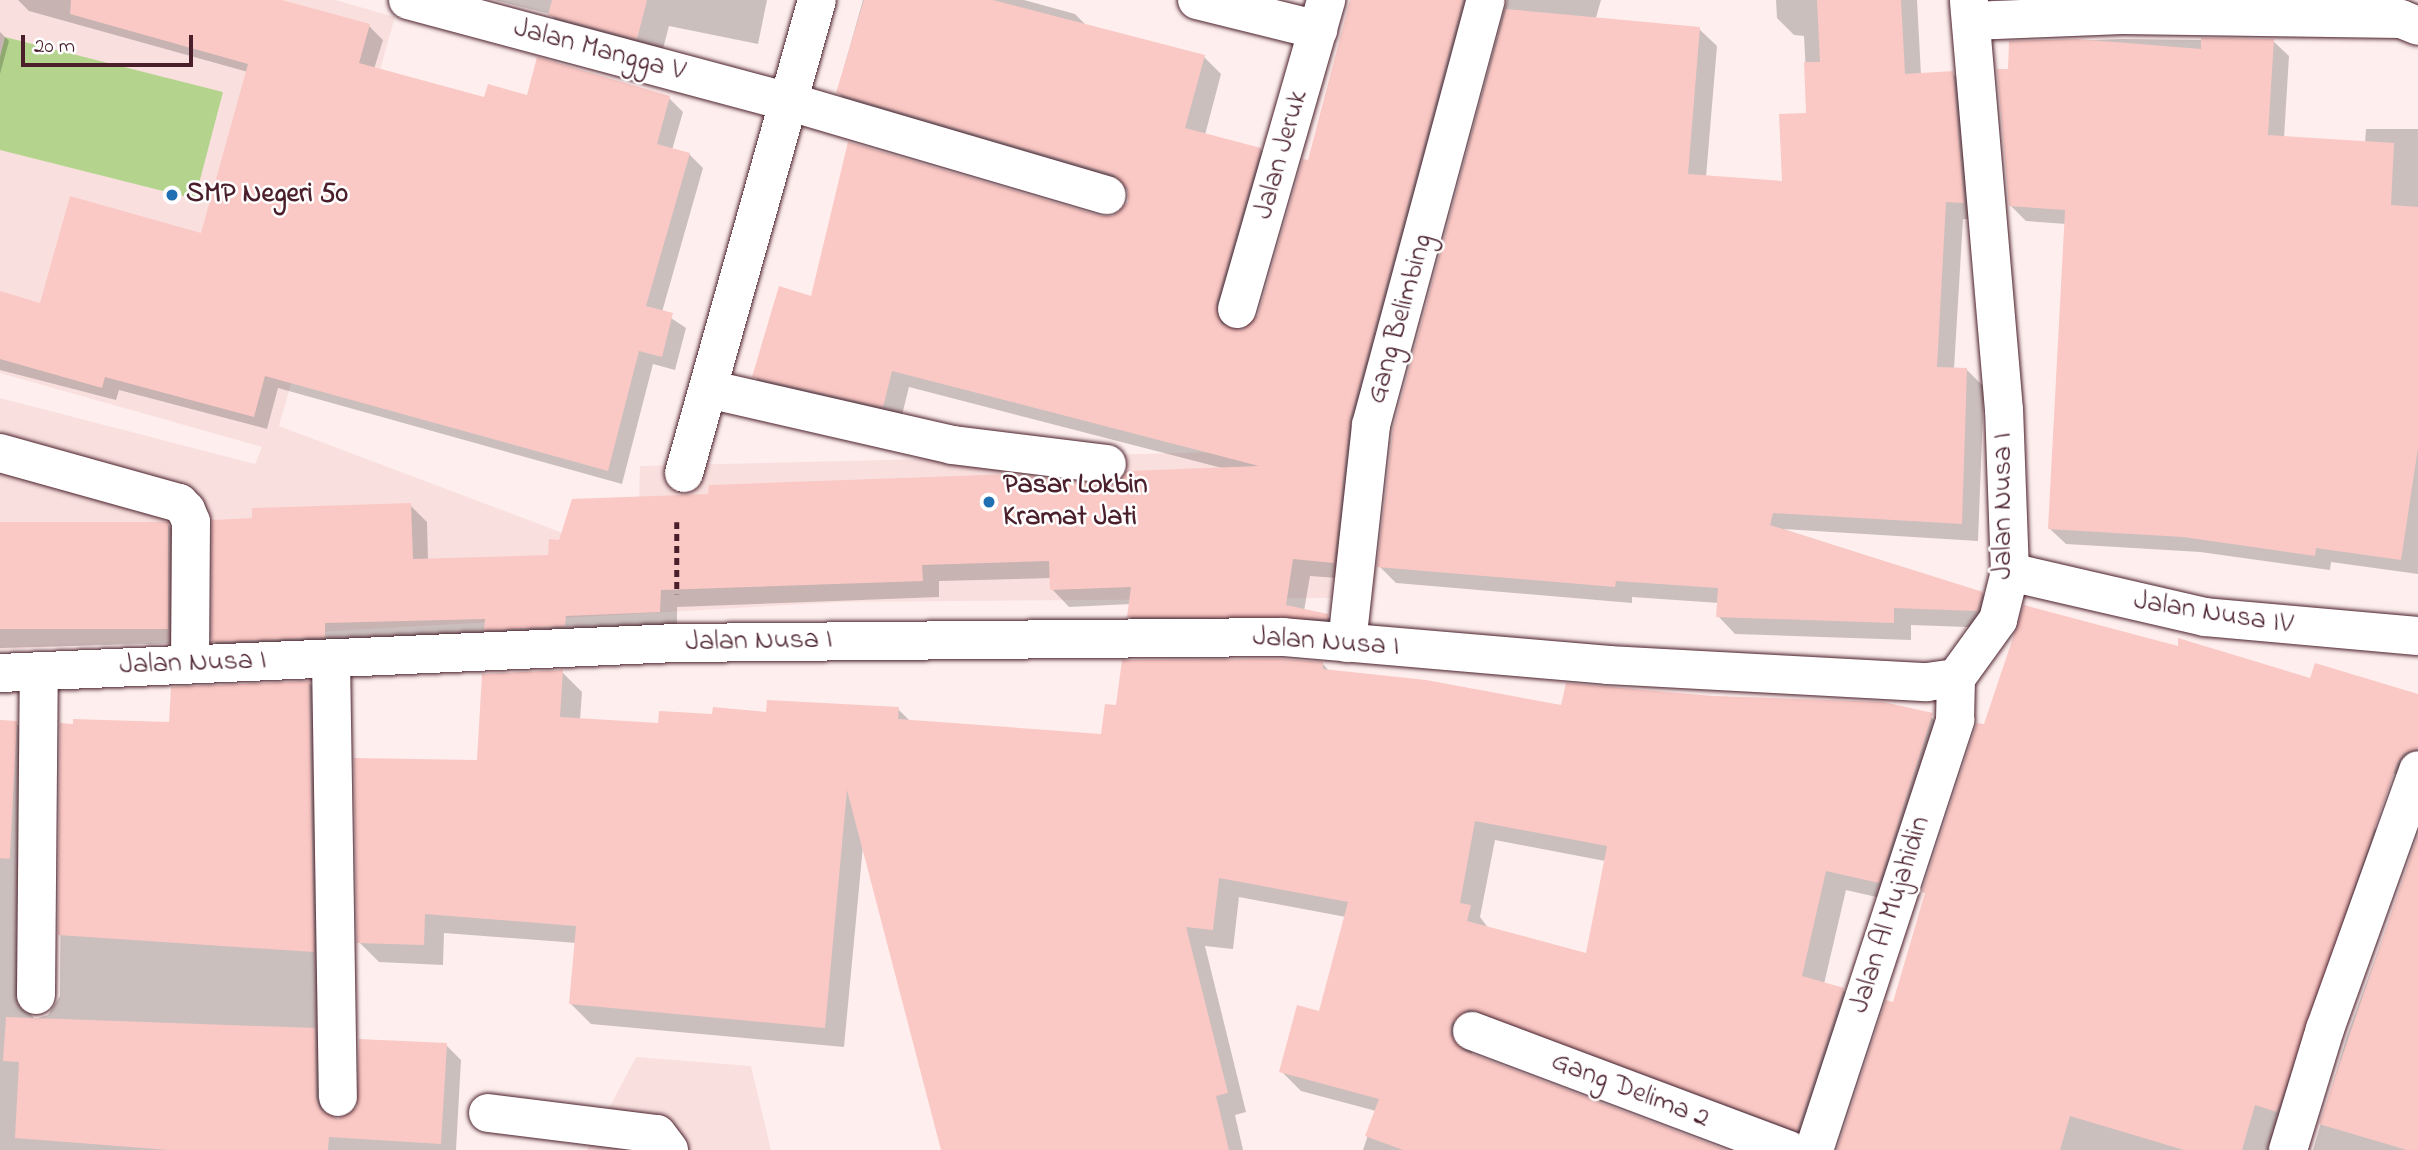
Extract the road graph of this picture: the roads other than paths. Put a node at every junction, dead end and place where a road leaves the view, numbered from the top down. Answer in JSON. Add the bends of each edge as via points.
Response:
{"nodes":[{"id":1,"x":408,"y":0,"type":"edge"},
{"id":2,"x":817,"y":0,"type":"edge"},
{"id":3,"x":1197,"y":0,"type":"edge"},
{"id":4,"x":1486,"y":0,"type":"edge"},
{"id":5,"x":1970,"y":10,"type":"edge"},
{"id":6,"x":1322,"y":15,"type":"edge"},
{"id":7,"x":2418,"y":26,"type":"edge"},
{"id":8,"x":790,"y":102,"type":"junction"},
{"id":9,"x":1107,"y":195,"type":"dead end"},
{"id":10,"x":1237,"y":309,"type":"dead end"},
{"id":11,"x":708,"y":389,"type":"junction"},
{"id":12,"x":0,"y":453,"type":"edge"},
{"id":13,"x":1107,"y":464,"type":"dead end"},
{"id":14,"x":684,"y":473,"type":"road end"},
{"id":15,"x":2010,"y":572,"type":"junction"},
{"id":16,"x":2418,"y":636,"type":"edge"},
{"id":17,"x":1347,"y":643,"type":"junction"},
{"id":18,"x":331,"y":659,"type":"junction"},
{"id":19,"x":190,"y":664,"type":"junction"},
{"id":20,"x":39,"y":671,"type":"junction"},
{"id":21,"x":0,"y":673,"type":"edge"},
{"id":22,"x":1956,"y":678,"type":"junction"},
{"id":23,"x":2418,"y":770,"type":"edge"},
{"id":24,"x":36,"y":995,"type":"dead end"},
{"id":25,"x":1472,"y":1031,"type":"dead end"},
{"id":26,"x":338,"y":1097,"type":"dead end"},
{"id":27,"x":488,"y":1113,"type":"dead end"},
{"id":28,"x":669,"y":1150,"type":"edge"},
{"id":29,"x":1788,"y":1150,"type":"edge"},
{"id":30,"x":1814,"y":1150,"type":"edge"},
{"id":31,"x":2288,"y":1150,"type":"edge"}],
"edges":[{"from":1,"to":8,"type":"street","name":"Jalan Mangga V"},
{"from":2,"to":8,"type":"street"},
{"from":3,"to":6,"type":"street"},
{"from":4,"to":17,"type":"street","name":"Gang Belimbing","via":[[1371,425]]},
{"from":5,"to":7,"type":"street","via":[[2402,19]]},
{"from":5,"to":15,"type":"street","name":"Jalan Nusa I","via":[[2004,410]]},
{"from":6,"to":10,"type":"street","name":"Jalan Jeruk"},
{"from":8,"to":9,"type":"street","name":"Jalan Mangga V"},
{"from":8,"to":11,"type":"street"},
{"from":11,"to":13,"type":"street","via":[[952,445]]},
{"from":11,"to":14,"type":"street"},
{"from":12,"to":19,"type":"street","via":[[179,503],[186,510],[191,522]]},
{"from":15,"to":16,"type":"street","name":"Jalan Nusa IV","via":[[2206,617]]},
{"from":15,"to":22,"type":"street","name":"Jalan Nusa I","via":[[1998,620]]},
{"from":17,"to":18,"type":"street","name":"Jalan Nusa I","via":[[1269,637],[677,643]]},
{"from":17,"to":22,"type":"street","name":"Jalan Nusa I","via":[[1608,665],[1927,682]]},
{"from":18,"to":19,"type":"street","name":"Jalan Nusa I"},
{"from":18,"to":26,"type":"street"},
{"from":19,"to":20,"type":"street","name":"Jalan Nusa I"},
{"from":20,"to":21,"type":"street","name":"Jalan Nusa I"},
{"from":20,"to":24,"type":"street"},
{"from":22,"to":30,"type":"street","name":"Jalan Al Mujahidin","via":[[1955,720]]},
{"from":23,"to":31,"type":"street","via":[[2362,937],[2325,1029]]},
{"from":25,"to":29,"type":"street","name":"Gang Delima 2"},
{"from":27,"to":28,"type":"street","via":[[657,1134]]}]}
